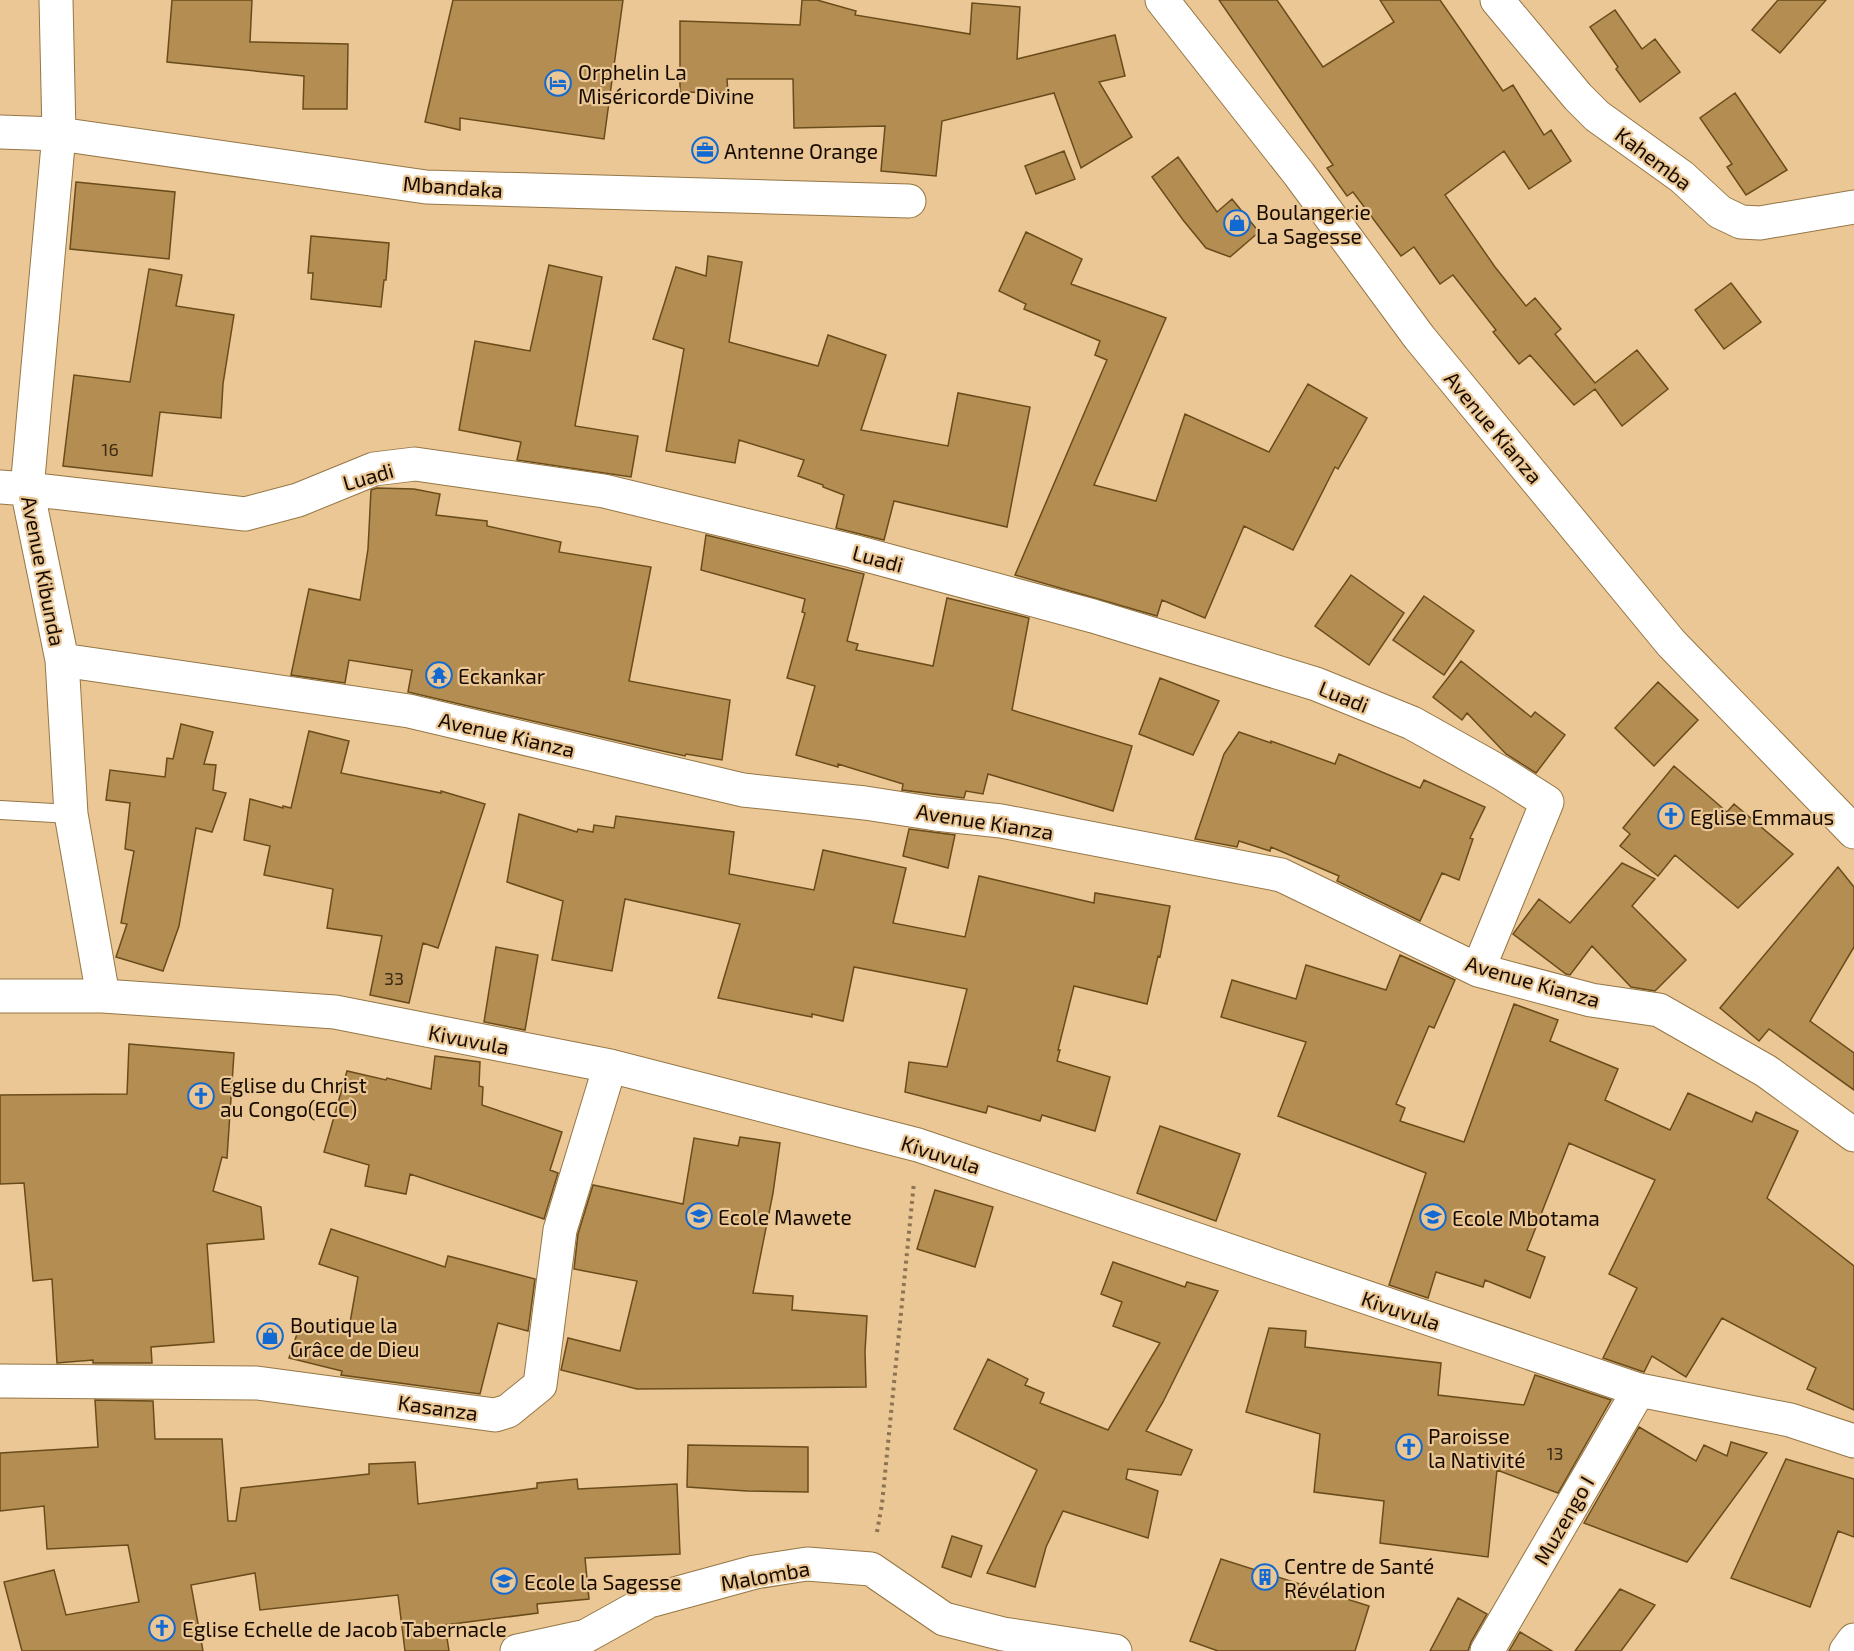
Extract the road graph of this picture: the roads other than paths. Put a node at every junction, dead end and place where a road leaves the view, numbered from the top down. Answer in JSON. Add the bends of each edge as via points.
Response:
{"nodes":[{"id":1,"x":56,"y":0,"type":"edge"},
{"id":2,"x":1162,"y":0,"type":"edge"},
{"id":3,"x":1497,"y":0,"type":"edge"},
{"id":4,"x":0,"y":132,"type":"edge"},
{"id":5,"x":59,"y":134,"type":"junction"},
{"id":6,"x":909,"y":201,"type":"dead end"},
{"id":7,"x":1854,"y":207,"type":"edge"},
{"id":8,"x":13,"y":488,"type":"edge"},
{"id":9,"x":62,"y":660,"type":"junction"},
{"id":10,"x":0,"y":810,"type":"edge"},
{"id":11,"x":71,"y":814,"type":"junction"},
{"id":12,"x":1854,"y":832,"type":"edge"},
{"id":13,"x":1478,"y":970,"type":"junction"},
{"id":14,"x":0,"y":996,"type":"edge"},
{"id":15,"x":103,"y":996,"type":"junction"},
{"id":16,"x":610,"y":1066,"type":"junction"},
{"id":17,"x":1854,"y":1135,"type":"edge"},
{"id":18,"x":0,"y":1382,"type":"edge"},
{"id":19,"x":1639,"y":1390,"type":"junction"},
{"id":20,"x":1854,"y":1441,"type":"edge"},
{"id":21,"x":1854,"y":1640,"type":"edge"},
{"id":22,"x":517,"y":1651,"type":"edge"},
{"id":23,"x":1114,"y":1651,"type":"edge"},
{"id":24,"x":1487,"y":1651,"type":"edge"},
{"id":25,"x":1846,"y":1651,"type":"edge"}],
"edges":[{"from":1,"to":5,"type":"street","name":"Avenue Kibunda"},
{"from":2,"to":12,"type":"street","name":"Avenue Kianza","via":[[1299,174],[1419,337],[1671,642]]},
{"from":3,"to":7,"type":"street","name":"Kahemba","via":[[1597,116],[1682,177],[1720,212],[1741,222],[1760,223]]},
{"from":4,"to":5,"type":"street","name":"Mbandaka"},
{"from":5,"to":6,"type":"street","name":"Mbandaka","via":[[426,187]]},
{"from":5,"to":8,"type":"street","name":"Avenue Kibunda"},
{"from":8,"to":9,"type":"street","name":"Avenue Kibunda"},
{"from":8,"to":13,"type":"street","name":"Luadi","via":[[245,514],[298,500],[374,469],[415,464],[592,489],[852,551],[1093,616],[1316,684],[1412,723],[1547,802]]},
{"from":9,"to":11,"type":"street","name":"Avenue Kibunda"},
{"from":9,"to":13,"type":"street","name":"Avenue Kianza","via":[[409,711],[743,790],[1001,821],[1281,875]]},
{"from":10,"to":11,"type":"lane"},
{"from":11,"to":15,"type":"street","name":"Avenue Kibunda"},
{"from":13,"to":17,"type":"street","name":"Avenue Kianza","via":[[1592,1000],[1659,1010],[1766,1071]]},
{"from":14,"to":15,"type":"street","name":"Kivuvula"},
{"from":15,"to":16,"type":"street","name":"Kivuvula","via":[[335,1012]]},
{"from":16,"to":18,"type":"street","name":"Kasanza","via":[[560,1230],[540,1385],[508,1411],[495,1415],[257,1383]]},
{"from":16,"to":19,"type":"street","name":"Kivuvula","via":[[918,1145]]},
{"from":19,"to":20,"type":"street","name":"Kivuvula","via":[[1790,1420]]},
{"from":19,"to":24,"type":"street","name":"Muzengo I"},
{"from":21,"to":25,"type":"street"},
{"from":22,"to":23,"type":"street","name":"Malomba","via":[[586,1636],[649,1601],[755,1572],[807,1564],[871,1569],[944,1619],[1003,1634]]}]}
